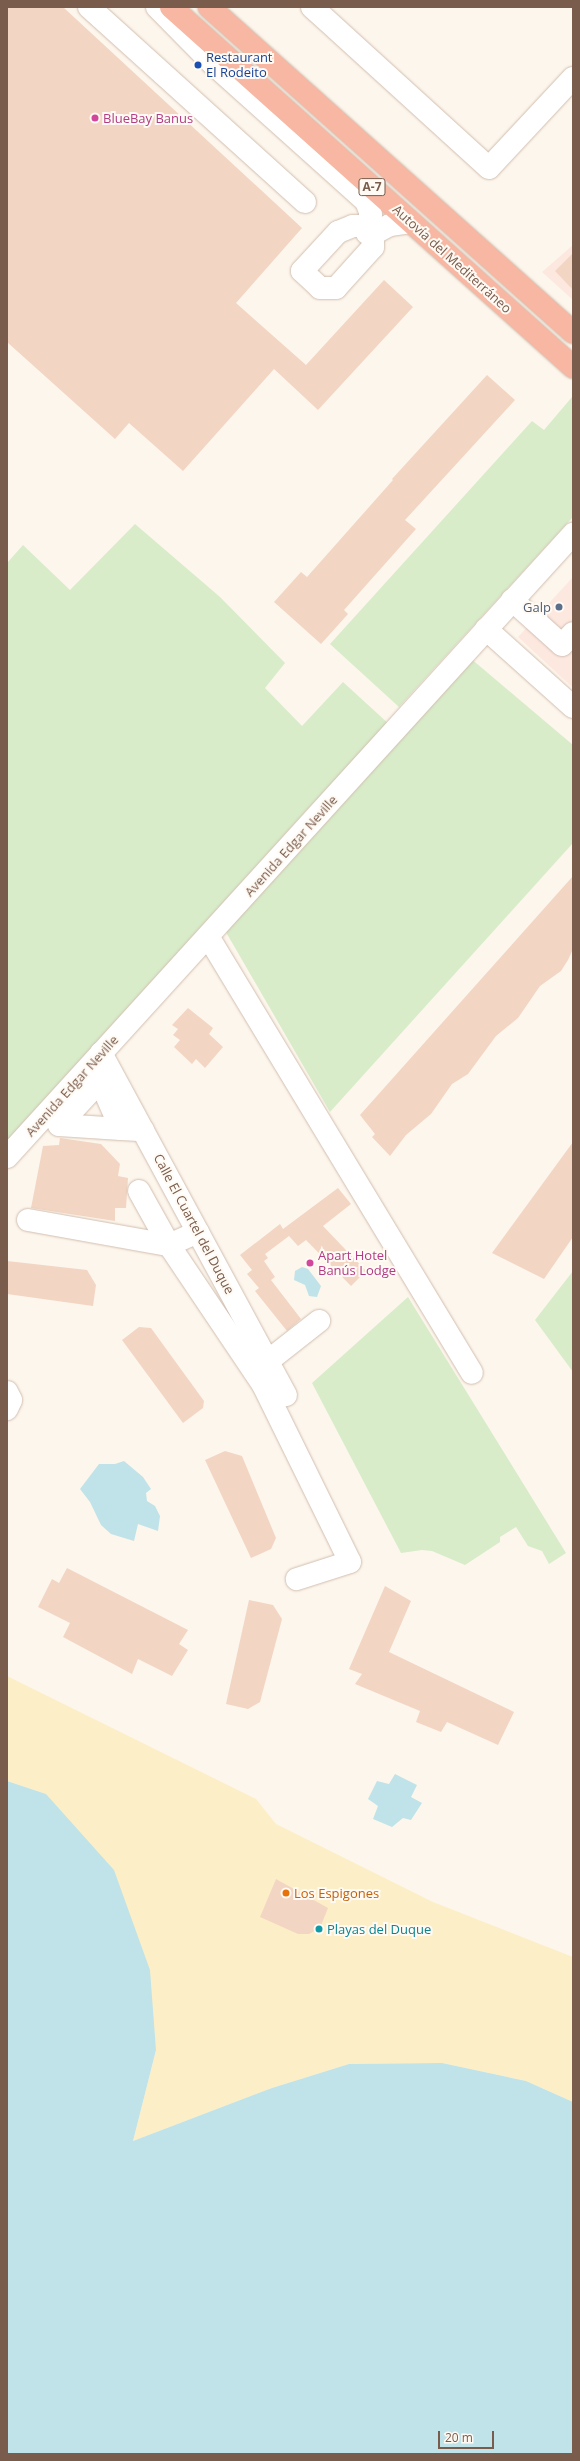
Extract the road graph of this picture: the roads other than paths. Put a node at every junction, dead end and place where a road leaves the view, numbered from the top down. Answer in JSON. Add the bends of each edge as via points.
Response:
{"nodes":[{"id":1,"x":89,"y":7,"type":"edge"},
{"id":2,"x":157,"y":7,"type":"edge"},
{"id":3,"x":171,"y":7,"type":"edge"},
{"id":4,"x":209,"y":7,"type":"edge"},
{"id":5,"x":312,"y":7,"type":"edge"},
{"id":6,"x":573,"y":78,"type":"edge"},
{"id":7,"x":306,"y":202,"type":"dead end"},
{"id":8,"x":411,"y":222,"type":"junction"},
{"id":9,"x":480,"y":283,"type":"junction"},
{"id":10,"x":573,"y":332,"type":"edge"},
{"id":11,"x":573,"y":367,"type":"edge"},
{"id":12,"x":573,"y":381,"type":"edge"},
{"id":13,"x":573,"y":534,"type":"edge"},
{"id":14,"x":512,"y":600,"type":"junction"},
{"id":15,"x":486,"y":629,"type":"junction"},
{"id":16,"x":570,"y":644,"type":"edge"},
{"id":17,"x":573,"y":707,"type":"edge"},
{"id":18,"x":209,"y":938,"type":"junction"},
{"id":19,"x":101,"y":1053,"type":"junction"},
{"id":20,"x":121,"y":1129,"type":"dead end"},
{"id":21,"x":143,"y":1130,"type":"junction"},
{"id":22,"x":7,"y":1157,"type":"edge"},
{"id":23,"x":139,"y":1191,"type":"dead end"},
{"id":24,"x":28,"y":1220,"type":"dead end"},
{"id":25,"x":198,"y":1232,"type":"junction"},
{"id":26,"x":169,"y":1245,"type":"junction"},
{"id":27,"x":319,"y":1321,"type":"dead end"},
{"id":28,"x":268,"y":1361,"type":"junction"},
{"id":29,"x":472,"y":1373,"type":"dead end"},
{"id":30,"x":7,"y":1392,"type":"edge"},
{"id":31,"x":286,"y":1395,"type":"dead end"},
{"id":32,"x":7,"y":1409,"type":"edge"},
{"id":33,"x":297,"y":1579,"type":"dead end"}],
"edges":[{"from":1,"to":7,"type":"street"},
{"from":2,"to":8,"type":"street","via":[[212,63],[366,201],[371,215],[369,230]]},
{"from":3,"to":8,"type":"highway","name":"Autovía del Mediterráneo","number":"A-7"},
{"from":4,"to":10,"type":"highway","name":"Autovía del Mediterráneo","number":"A-7"},
{"from":5,"to":6,"type":"street","via":[[489,168]]},
{"from":8,"to":9,"type":"highway","name":"Autovía del Mediterráneo","number":"A-7"},
{"from":9,"to":11,"type":"highway","name":"Autovía del Mediterráneo","number":"A-7"},
{"from":9,"to":12,"type":"highway","via":[[520,330]]},
{"from":13,"to":14,"type":"street","name":"Avenida Edgar Neville"},
{"from":14,"to":15,"type":"street","name":"Avenida Edgar Neville"},
{"from":14,"to":16,"type":"street"},
{"from":15,"to":17,"type":"street"},
{"from":15,"to":18,"type":"street","name":"Avenida Edgar Neville"},
{"from":18,"to":19,"type":"street","name":"Avenida Edgar Neville"},
{"from":18,"to":29,"type":"street"},
{"from":19,"to":21,"type":"street","name":"Calle El Cuartel del Duque"},
{"from":19,"to":22,"type":"street","name":"Avenida Edgar Neville"},
{"from":20,"to":21,"type":"street"},
{"from":21,"to":25,"type":"street","name":"Calle El Cuartel del Duque"},
{"from":23,"to":26,"type":"street"},
{"from":24,"to":26,"type":"street"},
{"from":25,"to":26,"type":"street"},
{"from":25,"to":28,"type":"street","name":"Calle El Cuartel del Duque"},
{"from":26,"to":33,"type":"street","via":[[263,1385],[350,1562]]},
{"from":27,"to":28,"type":"street"},
{"from":28,"to":31,"type":"street","name":"Calle El Cuartel del Duque"},
{"from":30,"to":32,"type":"street","via":[[11,1400]]}]}
